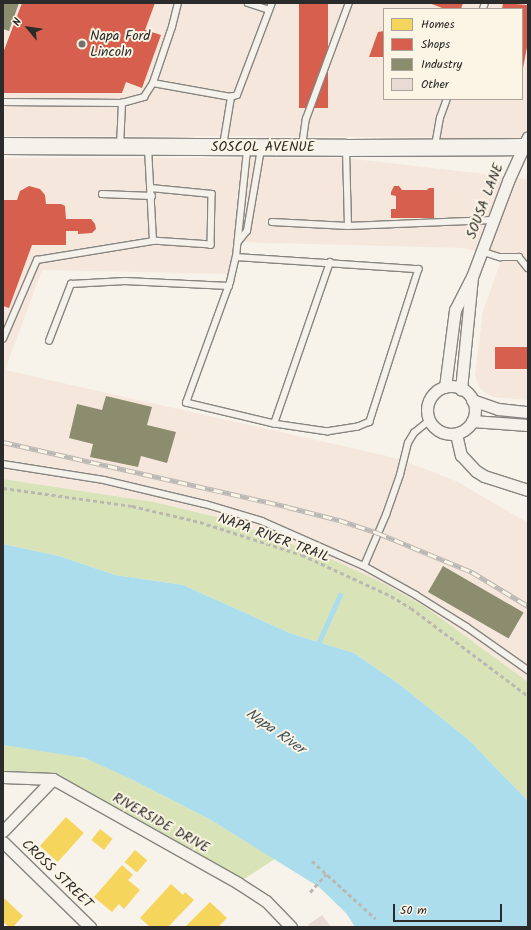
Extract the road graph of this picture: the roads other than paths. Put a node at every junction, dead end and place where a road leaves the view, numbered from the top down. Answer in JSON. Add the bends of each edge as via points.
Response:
{"nodes":[{"id":1,"x":178,"y":3,"type":"edge"},
{"id":2,"x":248,"y":3,"type":"edge"},
{"id":3,"x":272,"y":3,"type":"edge"},
{"id":4,"x":349,"y":3,"type":"edge"},
{"id":5,"x":269,"y":10,"type":"junction"},
{"id":6,"x":153,"y":83,"type":"junction"},
{"id":7,"x":231,"y":96,"type":"junction"},
{"id":8,"x":447,"y":100,"type":"edge"},
{"id":9,"x":3,"y":102,"type":"edge"},
{"id":10,"x":122,"y":103,"type":"junction"},
{"id":11,"x":527,"y":145,"type":"edge"},
{"id":12,"x":3,"y":146,"type":"edge"},
{"id":13,"x":302,"y":146,"type":"junction"},
{"id":14,"x":120,"y":147,"type":"junction"},
{"id":15,"x":147,"y":147,"type":"junction"},
{"id":16,"x":223,"y":147,"type":"junction"},
{"id":17,"x":255,"y":147,"type":"junction"},
{"id":18,"x":435,"y":147,"type":"junction"},
{"id":19,"x":346,"y":148,"type":"junction"},
{"id":20,"x":151,"y":188,"type":"junction"},
{"id":21,"x":102,"y":194,"type":"dead end"},
{"id":22,"x":152,"y":196,"type":"junction"},
{"id":23,"x":492,"y":220,"type":"junction"},
{"id":24,"x":272,"y":222,"type":"dead end"},
{"id":25,"x":348,"y":226,"type":"junction"},
{"id":26,"x":153,"y":241,"type":"junction"},
{"id":27,"x":237,"y":242,"type":"junction"},
{"id":28,"x":481,"y":251,"type":"junction"},
{"id":29,"x":236,"y":257,"type":"junction"},
{"id":30,"x":330,"y":262,"type":"junction"},
{"id":31,"x":528,"y":268,"type":"edge"},
{"id":32,"x":472,"y":276,"type":"junction"},
{"id":33,"x":229,"y":286,"type":"junction"},
{"id":34,"x":3,"y":339,"type":"edge"},
{"id":35,"x":50,"y":341,"type":"dead end"},
{"id":36,"x":445,"y":387,"type":"junction"},
{"id":37,"x":461,"y":389,"type":"junction"},
{"id":38,"x":472,"y":400,"type":"junction"},
{"id":39,"x":528,"y":412,"type":"edge"},
{"id":40,"x":429,"y":421,"type":"junction"},
{"id":41,"x":472,"y":421,"type":"junction"},
{"id":42,"x":274,"y":424,"type":"junction"},
{"id":43,"x":528,"y":425,"type":"edge"},
{"id":44,"x":456,"y":434,"type":"junction"},
{"id":45,"x":3,"y":464,"type":"edge"},
{"id":46,"x":528,"y":490,"type":"edge"},
{"id":47,"x":364,"y":566,"type":"junction"},
{"id":48,"x":528,"y":670,"type":"edge"},
{"id":49,"x":3,"y":777,"type":"edge"},
{"id":50,"x":53,"y":780,"type":"junction"},
{"id":51,"x":3,"y":831,"type":"edge"},
{"id":52,"x":3,"y":842,"type":"edge"},
{"id":53,"x":90,"y":927,"type":"edge"},
{"id":54,"x":291,"y":927,"type":"edge"}],
"edges":[{"from":1,"to":6,"type":"lane"},
{"from":2,"to":5,"type":"lane"},
{"from":3,"to":5,"type":"lane"},
{"from":4,"to":13,"type":"lane","via":[[306,119]]},
{"from":5,"to":7,"type":"lane","via":[[237,95]]},
{"from":6,"to":7,"type":"lane"},
{"from":6,"to":10,"type":"lane","via":[[144,97]]},
{"from":7,"to":16,"type":"lane"},
{"from":8,"to":18,"type":"lane","via":[[440,118]]},
{"from":9,"to":10,"type":"lane"},
{"from":10,"to":14,"type":"lane"},
{"from":11,"to":18,"type":"main road","name":"SOSCOL AVENUE"},
{"from":11,"to":23,"type":"street","name":"SOUSA LANE"},
{"from":12,"to":14,"type":"main road","name":"SOSCOL AVENUE"},
{"from":13,"to":17,"type":"main road","name":"SOSCOL AVENUE"},
{"from":13,"to":19,"type":"main road","name":"SOSCOL AVENUE"},
{"from":14,"to":15,"type":"main road","name":"SOSCOL AVENUE"},
{"from":15,"to":16,"type":"main road","name":"SOSCOL AVENUE"},
{"from":15,"to":20,"type":"lane"},
{"from":16,"to":17,"type":"main road","name":"SOSCOL AVENUE"},
{"from":17,"to":27,"type":"lane"},
{"from":17,"to":27,"type":"lane","via":[[247,231]]},
{"from":18,"to":19,"type":"main road","name":"SOSCOL AVENUE"},
{"from":19,"to":25,"type":"lane"},
{"from":20,"to":22,"type":"lane"},
{"from":20,"to":26,"type":"lane","via":[[212,194],[210,245]]},
{"from":21,"to":22,"type":"lane"},
{"from":22,"to":26,"type":"lane"},
{"from":23,"to":25,"type":"lane"},
{"from":23,"to":28,"type":"street","name":"SOUSA LANE"},
{"from":24,"to":25,"type":"lane"},
{"from":26,"to":34,"type":"lane","via":[[37,260]]},
{"from":27,"to":29,"type":"lane"},
{"from":28,"to":31,"type":"lane","via":[[500,257],[519,257]]},
{"from":28,"to":32,"type":"street","name":"SOUSA LANE"},
{"from":29,"to":30,"type":"lane"},
{"from":29,"to":33,"type":"lane"},
{"from":30,"to":42,"type":"lane"},
{"from":30,"to":42,"type":"lane","via":[[419,270],[370,422],[358,428],[328,432]]},
{"from":32,"to":36,"type":"street","name":"SOUSA LANE","via":[[455,310]]},
{"from":32,"to":37,"type":"street","name":"SOUSA LANE"},
{"from":33,"to":35,"type":"lane","via":[[125,281],[71,284]]},
{"from":33,"to":42,"type":"lane","via":[[186,403]]},
{"from":36,"to":37,"type":"street"},
{"from":36,"to":40,"type":"street","via":[[433,394],[429,400]]},
{"from":37,"to":38,"type":"street","via":[[468,393]]},
{"from":38,"to":39,"type":"street","via":[[498,409]]},
{"from":38,"to":41,"type":"street","via":[[475,410]]},
{"from":40,"to":44,"type":"street","via":[[440,432]]},
{"from":40,"to":47,"type":"lane","via":[[414,433],[408,443],[386,515]]},
{"from":41,"to":43,"type":"street"},
{"from":41,"to":44,"type":"street","via":[[466,429]]},
{"from":44,"to":46,"type":"street","via":[[461,455],[476,471]]},
{"from":45,"to":47,"type":"lane","via":[[104,480],[205,504],[262,521]]},
{"from":47,"to":48,"type":"lane","via":[[467,627]]},
{"from":49,"to":50,"type":"street","name":"RIVERSIDE DRIVE"},
{"from":50,"to":51,"type":"street"},
{"from":50,"to":54,"type":"street","name":"RIVERSIDE DRIVE","via":[[238,883],[266,901]]},
{"from":52,"to":53,"type":"street","name":"CROSS STREET"}]}
